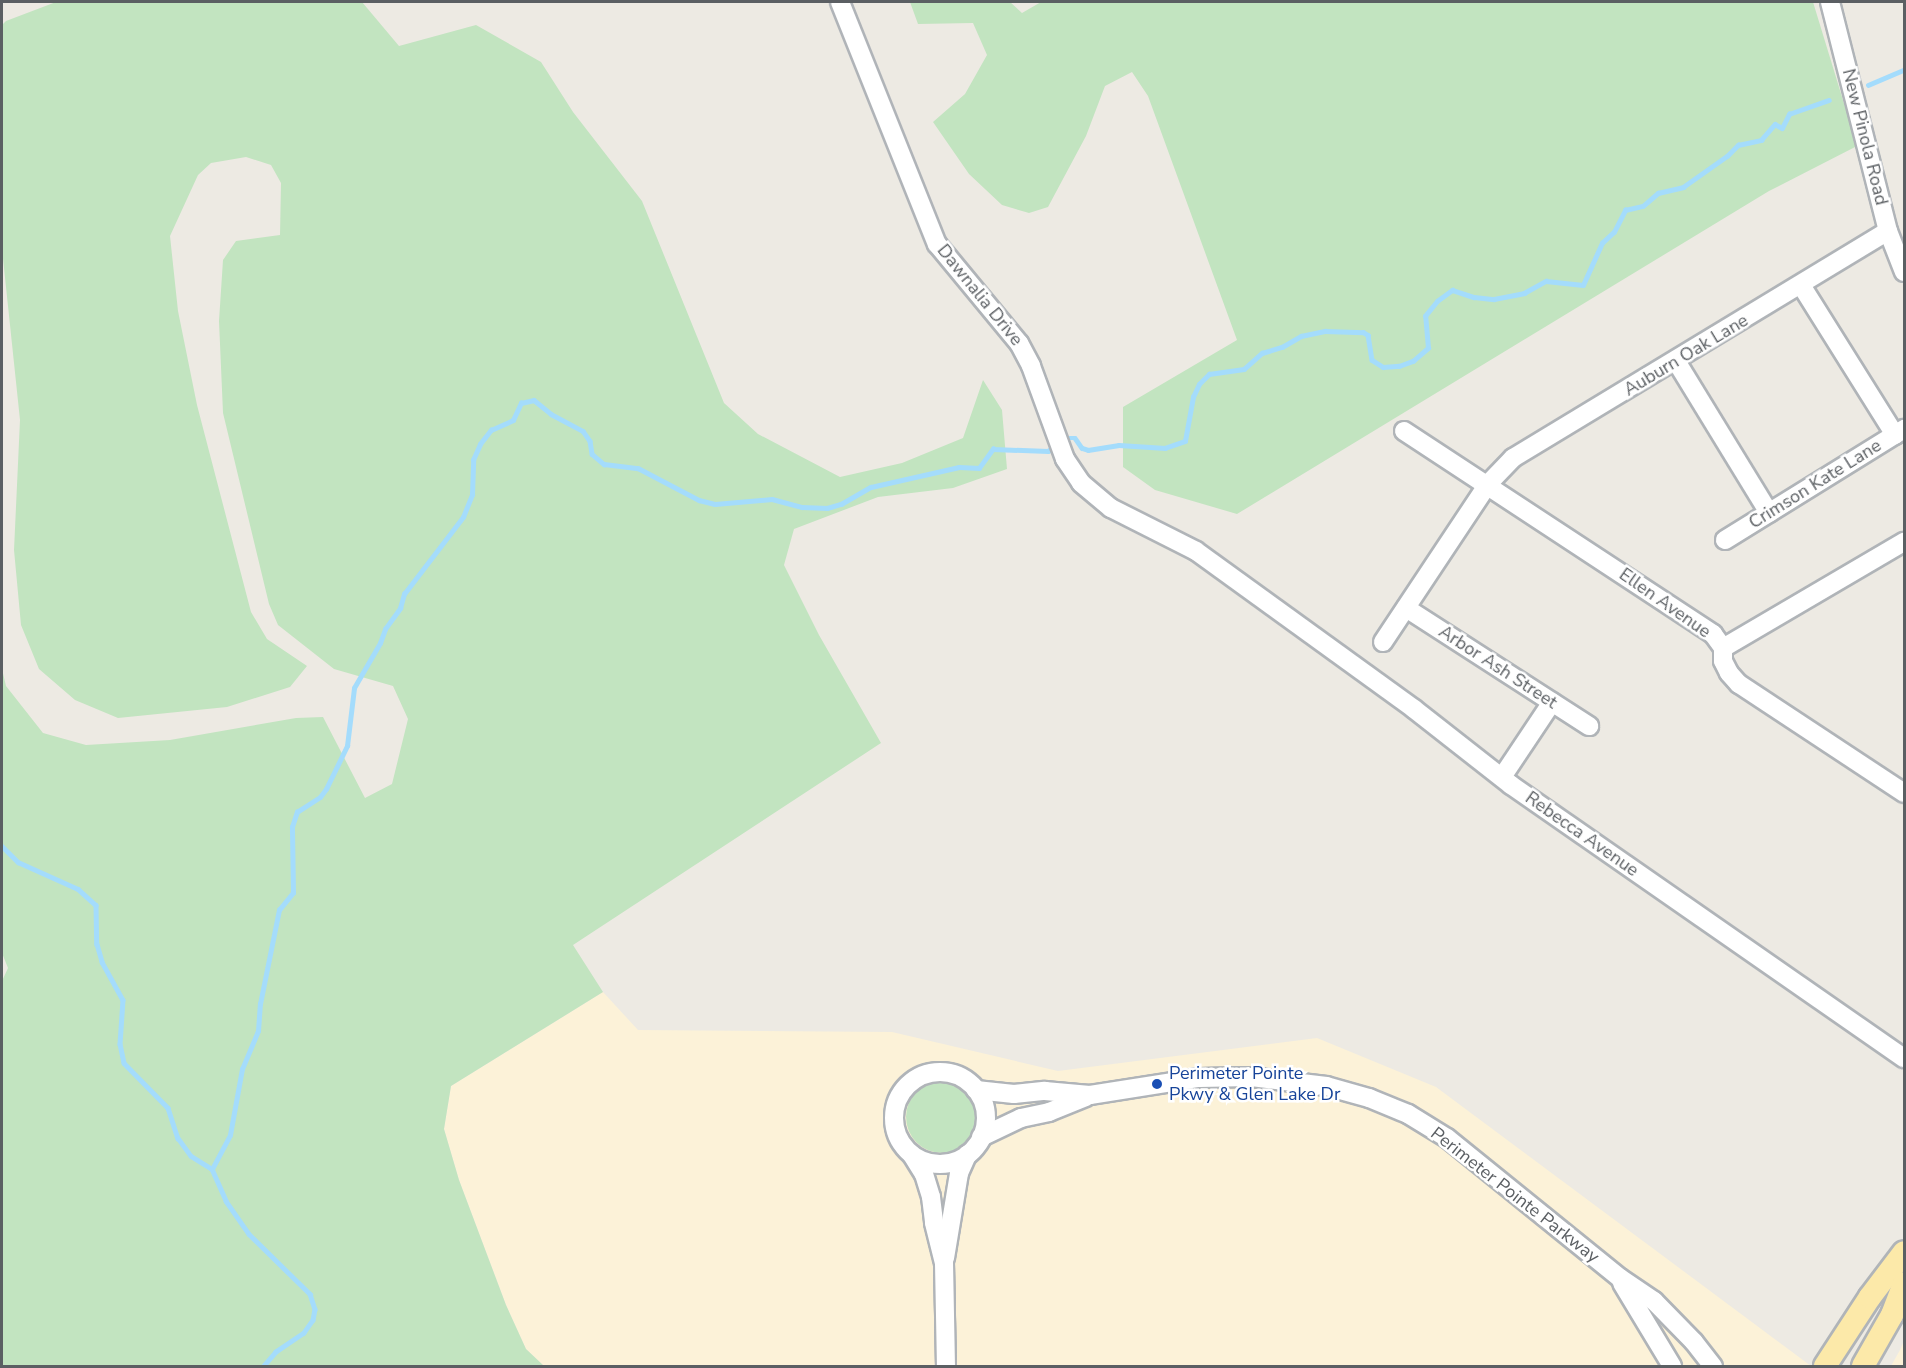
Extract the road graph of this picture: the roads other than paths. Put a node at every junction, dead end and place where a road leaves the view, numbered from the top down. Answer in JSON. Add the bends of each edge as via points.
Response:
{"nodes":[{"id":1,"x":840,"y":2,"type":"edge"},
{"id":2,"x":1830,"y":2,"type":"edge"},
{"id":3,"x":1888,"y":231,"type":"junction"},
{"id":4,"x":1905,"y":272,"type":"edge"},
{"id":5,"x":1801,"y":285,"type":"junction"},
{"id":6,"x":1676,"y":361,"type":"junction"},
{"id":7,"x":1404,"y":431,"type":"dead end"},
{"id":8,"x":1900,"y":432,"type":"edge"},
{"id":9,"x":1488,"y":484,"type":"junction"},
{"id":10,"x":1769,"y":513,"type":"junction"},
{"id":11,"x":1725,"y":540,"type":"dead end"},
{"id":12,"x":1905,"y":542,"type":"edge"},
{"id":13,"x":1265,"y":602,"type":"joint"},
{"id":14,"x":1406,"y":608,"type":"junction"},
{"id":15,"x":1383,"y":642,"type":"dead end"},
{"id":16,"x":1724,"y":648,"type":"junction"},
{"id":17,"x":1552,"y":702,"type":"junction"},
{"id":18,"x":1589,"y":726,"type":"dead end"},
{"id":19,"x":1502,"y":777,"type":"junction"},
{"id":20,"x":1905,"y":793,"type":"edge"},
{"id":21,"x":1905,"y":1058,"type":"edge"},
{"id":22,"x":976,"y":1090,"type":"junction"},
{"id":23,"x":1090,"y":1095,"type":"junction"},
{"id":24,"x":981,"y":1137,"type":"junction"},
{"id":25,"x":911,"y":1154,"type":"junction"},
{"id":26,"x":967,"y":1155,"type":"junction"},
{"id":27,"x":1905,"y":1252,"type":"edge"},
{"id":28,"x":944,"y":1263,"type":"junction"},
{"id":29,"x":1620,"y":1278,"type":"junction"},
{"id":30,"x":1905,"y":1282,"type":"edge"},
{"id":31,"x":946,"y":1366,"type":"edge"},
{"id":32,"x":1672,"y":1366,"type":"edge"},
{"id":33,"x":1713,"y":1366,"type":"edge"},
{"id":34,"x":1825,"y":1366,"type":"edge"},
{"id":35,"x":1863,"y":1366,"type":"edge"}],
"edges":[{"from":1,"to":13,"type":"street","name":"Dawnalia Drive","via":[[937,244],[1023,349],[1065,459],[1081,483],[1111,508],[1196,551]]},
{"from":2,"to":3,"type":"street","name":"New Pinola Road"},
{"from":3,"to":4,"type":"street","name":"New Pinola Road"},
{"from":3,"to":5,"type":"street","name":"Auburn Oak Lane"},
{"from":5,"to":6,"type":"street","name":"Auburn Oak Lane"},
{"from":5,"to":8,"type":"street"},
{"from":6,"to":9,"type":"street","name":"Auburn Oak Lane","via":[[1513,458]]},
{"from":6,"to":10,"type":"street"},
{"from":7,"to":9,"type":"street","name":"Ellen Avenue"},
{"from":8,"to":10,"type":"street","name":"Crimson Kate Lane"},
{"from":9,"to":14,"type":"street","name":"Auburn Oak Lane"},
{"from":9,"to":16,"type":"street","name":"Ellen Avenue","via":[[1713,634]]},
{"from":10,"to":11,"type":"street","name":"Crimson Kate Lane"},
{"from":12,"to":16,"type":"street"},
{"from":13,"to":19,"type":"street","name":"Rebecca Avenue"},
{"from":14,"to":15,"type":"street","name":"Auburn Oak Lane"},
{"from":14,"to":17,"type":"street","name":"Arbor Ash Street"},
{"from":16,"to":20,"type":"street","name":"Ellen Avenue","via":[[1724,661],[1739,684]]},
{"from":17,"to":18,"type":"street","name":"Arbor Ash Street"},
{"from":17,"to":19,"type":"street"},
{"from":19,"to":21,"type":"street","name":"Rebecca Avenue"},
{"from":22,"to":23,"type":"street","name":"Perimeter Pointe Parkway"},
{"from":22,"to":24,"type":"street","via":[[986,1117]]},
{"from":22,"to":25,"type":"street","via":[[953,1074],[939,1072],[910,1083],[899,1096],[894,1111],[900,1141]]},
{"from":23,"to":24,"type":"street","name":"Perimeter Pointe Parkway","via":[[1049,1112],[1021,1118]]},
{"from":23,"to":29,"type":"street","name":"Perimeter Pointe Parkway","via":[[1198,1078],[1251,1077],[1326,1086],[1369,1098],[1408,1114],[1447,1138]]},
{"from":24,"to":26,"type":"street"},
{"from":25,"to":26,"type":"street","via":[[941,1164]]},
{"from":25,"to":28,"type":"street","via":[[929,1190]]},
{"from":26,"to":28,"type":"street","via":[[959,1173]]},
{"from":27,"to":34,"type":"main road"},
{"from":28,"to":31,"type":"street"},
{"from":29,"to":32,"type":"street","name":"Perimeter Pointe Parkway"},
{"from":29,"to":33,"type":"street","name":"Perimeter Pointe Parkway","via":[[1671,1316]]},
{"from":30,"to":35,"type":"main road","via":[[1892,1315]]}]}
